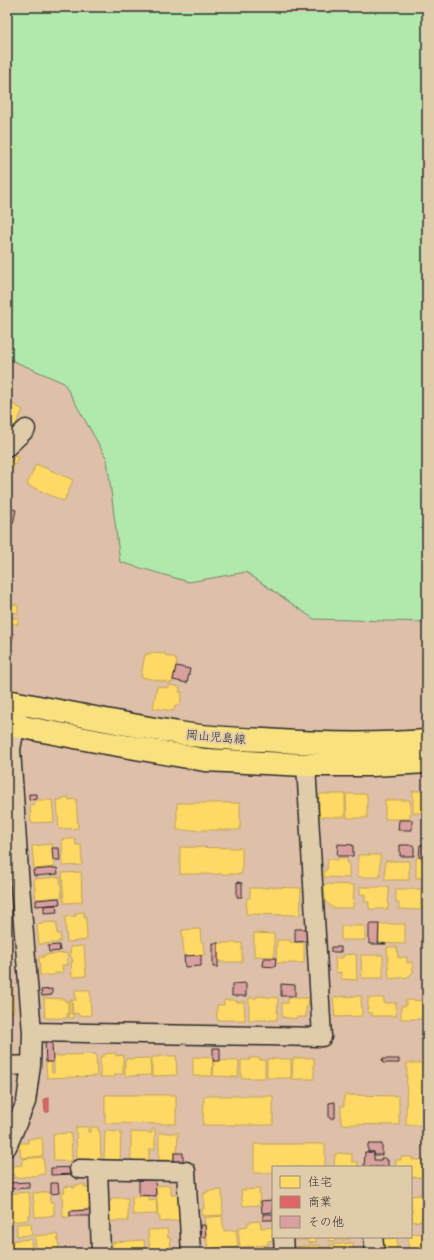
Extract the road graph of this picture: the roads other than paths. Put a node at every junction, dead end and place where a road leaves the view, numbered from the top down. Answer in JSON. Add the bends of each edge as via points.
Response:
{"nodes":[{"id":1,"x":26,"y":429,"type":"dead end"},
{"id":2,"x":7,"y":447,"type":"edge"},
{"id":3,"x":14,"y":702,"type":"edge"},
{"id":4,"x":11,"y":724,"type":"edge"},
{"id":5,"x":427,"y":741,"type":"edge"},
{"id":6,"x":427,"y":762,"type":"edge"},
{"id":7,"x":306,"y":765,"type":"junction"},
{"id":8,"x":32,"y":1032,"type":"junction"},
{"id":9,"x":31,"y":1065,"type":"junction"},
{"id":10,"x":7,"y":1066,"type":"edge"},
{"id":11,"x":7,"y":1147,"type":"edge"},
{"id":12,"x":79,"y":1169,"type":"dead end"},
{"id":13,"x":98,"y":1169,"type":"junction"},
{"id":14,"x":283,"y":1238,"type":"edge"},
{"id":15,"x":373,"y":1238,"type":"edge"},
{"id":16,"x":102,"y":1253,"type":"edge"},
{"id":17,"x":191,"y":1253,"type":"edge"},
{"id":18,"x":284,"y":1253,"type":"edge"},
{"id":19,"x":375,"y":1253,"type":"edge"}],
"edges":[{"from":1,"to":2,"type":"street"},
{"from":3,"to":4,"type":"street"},
{"from":3,"to":5,"type":"main road","name":"岡山児島線","via":[[121,724],[187,734],[342,744]]},
{"from":4,"to":7,"type":"main road","name":"岡山児島線","via":[[205,760]]},
{"from":4,"to":8,"type":"street","via":[[19,873]]},
{"from":6,"to":7,"type":"main road","name":"岡山児島線"},
{"from":7,"to":8,"type":"street","via":[[322,1037]]},
{"from":8,"to":9,"type":"street"},
{"from":9,"to":10,"type":"street"},
{"from":9,"to":11,"type":"street","via":[[26,1102]]},
{"from":12,"to":13,"type":"street"},
{"from":13,"to":16,"type":"street"},
{"from":13,"to":17,"type":"street","via":[[186,1171]]},
{"from":14,"to":18,"type":"street"},
{"from":15,"to":19,"type":"street"}]}
